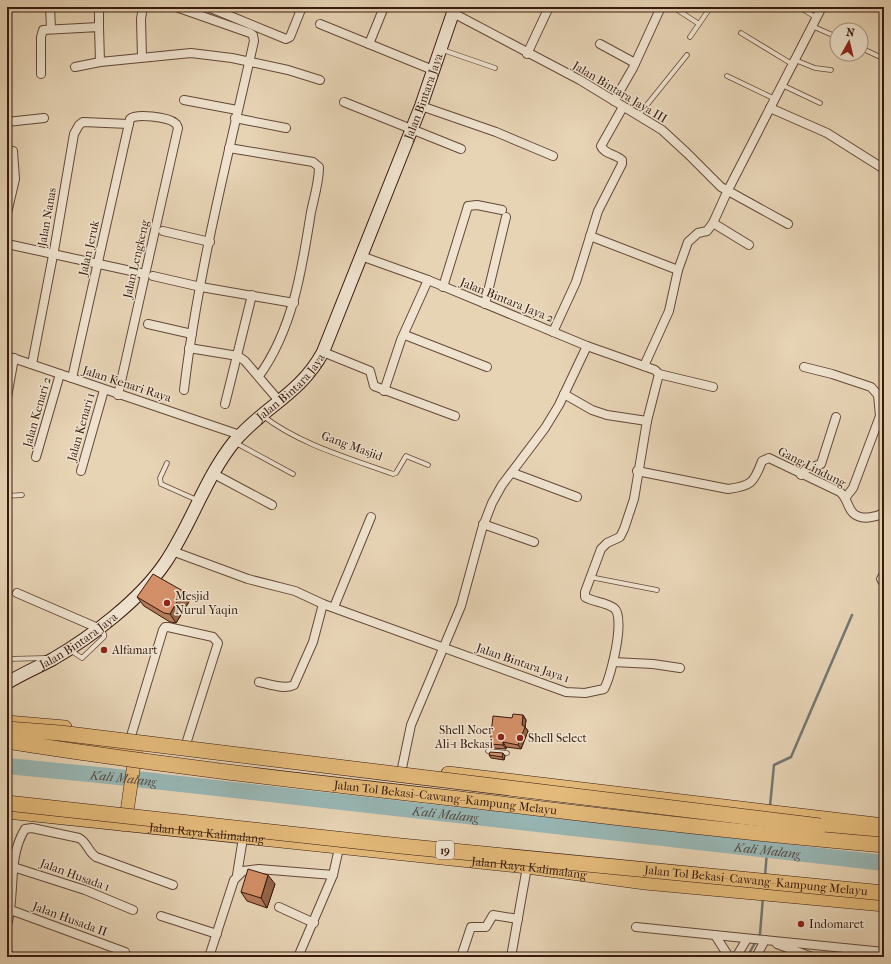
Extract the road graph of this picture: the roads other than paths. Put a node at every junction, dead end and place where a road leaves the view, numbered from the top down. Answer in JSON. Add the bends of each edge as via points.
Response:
{"nodes":[{"id":1,"x":50,"y":7,"type":"edge"},
{"id":2,"x":99,"y":7,"type":"edge"},
{"id":3,"x":143,"y":7,"type":"edge"},
{"id":4,"x":176,"y":7,"type":"edge"},
{"id":5,"x":208,"y":7,"type":"edge"},
{"id":6,"x":302,"y":7,"type":"edge"},
{"id":7,"x":384,"y":7,"type":"edge"},
{"id":8,"x":549,"y":7,"type":"edge"},
{"id":9,"x":661,"y":7,"type":"edge"},
{"id":10,"x":673,"y":7,"type":"edge"},
{"id":11,"x":799,"y":7,"type":"edge"},
{"id":12,"x":822,"y":7,"type":"edge"},
{"id":13,"x":710,"y":8,"type":"dead end"},
{"id":14,"x":454,"y":10,"type":"edge"},
{"id":15,"x":817,"y":18,"type":"junction"},
{"id":16,"x":320,"y":24,"type":"dead end"},
{"id":17,"x":699,"y":24,"type":"junction"},
{"id":18,"x":812,"y":26,"type":"junction"},
{"id":19,"x":98,"y":27,"type":"junction"},
{"id":20,"x":51,"y":29,"type":"junction"},
{"id":21,"x":741,"y":33,"type":"dead end"},
{"id":22,"x":829,"y":33,"type":"edge"},
{"id":23,"x":690,"y":37,"type":"dead end"},
{"id":24,"x":369,"y":44,"type":"junction"},
{"id":25,"x":600,"y":44,"type":"dead end"},
{"id":26,"x":440,"y":49,"type":"junction"},
{"id":27,"x":869,"y":52,"type":"edge"},
{"id":28,"x":527,"y":54,"type":"junction"},
{"id":29,"x":687,"y":55,"type":"dead end"},
{"id":30,"x":878,"y":56,"type":"dead end"},
{"id":31,"x":142,"y":58,"type":"junction"},
{"id":32,"x":100,"y":62,"type":"junction"},
{"id":33,"x":249,"y":62,"type":"junction"},
{"id":34,"x":794,"y":62,"type":"junction"},
{"id":35,"x":635,"y":63,"type":"junction"},
{"id":36,"x":75,"y":67,"type":"dead end"},
{"id":37,"x":495,"y":68,"type":"dead end"},
{"id":38,"x":433,"y":70,"type":"junction"},
{"id":39,"x":831,"y":70,"type":"dead end"},
{"id":40,"x":42,"y":74,"type":"dead end"},
{"id":41,"x":727,"y":76,"type":"dead end"},
{"id":42,"x":320,"y":80,"type":"dead end"},
{"id":43,"x":782,"y":85,"type":"junction"},
{"id":44,"x":775,"y":99,"type":"junction"},
{"id":45,"x":184,"y":100,"type":"dead end"},
{"id":46,"x":614,"y":101,"type":"junction"},
{"id":47,"x":344,"y":102,"type":"dead end"},
{"id":48,"x":820,"y":103,"type":"dead end"},
{"id":49,"x":421,"y":106,"type":"junction"},
{"id":50,"x":623,"y":107,"type":"junction"},
{"id":51,"x":770,"y":108,"type":"junction"},
{"id":52,"x":236,"y":114,"type":"junction"},
{"id":53,"x":638,"y":116,"type":"junction"},
{"id":54,"x":44,"y":118,"type":"dead end"},
{"id":55,"x":7,"y":122,"type":"edge"},
{"id":56,"x":129,"y":124,"type":"junction"},
{"id":57,"x":286,"y":128,"type":"dead end"},
{"id":58,"x":412,"y":129,"type":"junction"},
{"id":59,"x":230,"y":148,"type":"junction"},
{"id":60,"x":461,"y":149,"type":"dead end"},
{"id":61,"x":13,"y":151,"type":"dead end"},
{"id":62,"x":553,"y":156,"type":"dead end"},
{"id":63,"x":884,"y":169,"type":"edge"},
{"id":64,"x":727,"y":192,"type":"junction"},
{"id":65,"x":7,"y":213,"type":"edge"},
{"id":66,"x":713,"y":224,"type":"junction"},
{"id":67,"x":788,"y":224,"type":"dead end"},
{"id":68,"x":163,"y":231,"type":"dead end"},
{"id":69,"x":590,"y":236,"type":"junction"},
{"id":70,"x":210,"y":242,"type":"junction"},
{"id":71,"x":7,"y":244,"type":"edge"},
{"id":72,"x":749,"y":245,"type":"dead end"},
{"id":73,"x":53,"y":254,"type":"junction"},
{"id":74,"x":361,"y":256,"type":"junction"},
{"id":75,"x":97,"y":264,"type":"junction"},
{"id":76,"x":678,"y":270,"type":"junction"},
{"id":77,"x":149,"y":275,"type":"junction"},
{"id":78,"x":428,"y":280,"type":"junction"},
{"id":79,"x":201,"y":287,"type":"junction"},
{"id":80,"x":443,"y":287,"type":"junction"},
{"id":81,"x":252,"y":295,"type":"junction"},
{"id":82,"x":294,"y":303,"type":"junction"},
{"id":83,"x":485,"y":304,"type":"junction"},
{"id":84,"x":148,"y":324,"type":"dead end"},
{"id":85,"x":552,"y":332,"type":"junction"},
{"id":86,"x":192,"y":334,"type":"junction"},
{"id":87,"x":405,"y":335,"type":"junction"},
{"id":88,"x":587,"y":346,"type":"junction"},
{"id":89,"x":189,"y":348,"type":"junction"},
{"id":90,"x":323,"y":352,"type":"junction"},
{"id":91,"x":238,"y":356,"type":"junction"},
{"id":92,"x":11,"y":357,"type":"edge"},
{"id":93,"x":32,"y":364,"type":"junction"},
{"id":94,"x":644,"y":366,"type":"junction"},
{"id":95,"x":487,"y":367,"type":"dead end"},
{"id":96,"x":804,"y":367,"type":"dead end"},
{"id":97,"x":60,"y":374,"type":"junction"},
{"id":98,"x":659,"y":374,"type":"junction"},
{"id":99,"x":259,"y":376,"type":"junction"},
{"id":100,"x":72,"y":378,"type":"junction"},
{"id":101,"x":713,"y":387,"type":"dead end"},
{"id":102,"x":104,"y":390,"type":"junction"},
{"id":103,"x":184,"y":390,"type":"dead end"},
{"id":104,"x":384,"y":391,"type":"junction"},
{"id":105,"x":564,"y":394,"type":"junction"},
{"id":106,"x":118,"y":395,"type":"junction"},
{"id":107,"x":7,"y":397,"type":"edge"},
{"id":108,"x":280,"y":402,"type":"junction"},
{"id":109,"x":226,"y":404,"type":"dead end"},
{"id":110,"x":262,"y":416,"type":"junction"},
{"id":111,"x":455,"y":416,"type":"dead end"},
{"id":112,"x":836,"y":417,"type":"dead end"},
{"id":113,"x":648,"y":421,"type":"junction"},
{"id":114,"x":237,"y":439,"type":"junction"},
{"id":115,"x":36,"y":457,"type":"dead end"},
{"id":116,"x":167,"y":463,"type":"dead end"},
{"id":117,"x":428,"y":465,"type":"dead end"},
{"id":118,"x":81,"y":471,"type":"dead end"},
{"id":119,"x":637,"y":471,"type":"junction"},
{"id":120,"x":513,"y":473,"type":"junction"},
{"id":121,"x":214,"y":474,"type":"junction"},
{"id":122,"x":293,"y":474,"type":"dead end"},
{"id":123,"x":800,"y":475,"type":"junction"},
{"id":124,"x":22,"y":495,"type":"dead end"},
{"id":125,"x":7,"y":496,"type":"edge"},
{"id":126,"x":578,"y":497,"type":"dead end"},
{"id":127,"x":846,"y":497,"type":"junction"},
{"id":128,"x":199,"y":501,"type":"junction"},
{"id":129,"x":272,"y":505,"type":"dead end"},
{"id":130,"x":880,"y":514,"type":"edge"},
{"id":131,"x":371,"y":517,"type":"dead end"},
{"id":132,"x":484,"y":524,"type":"junction"},
{"id":133,"x":534,"y":542,"type":"dead end"},
{"id":134,"x":172,"y":551,"type":"junction"},
{"id":135,"x":884,"y":574,"type":"edge"},
{"id":136,"x":590,"y":577,"type":"junction"},
{"id":137,"x":884,"y":584,"type":"edge"},
{"id":138,"x":657,"y":590,"type":"dead end"},
{"id":139,"x":17,"y":593,"type":"dead end"},
{"id":140,"x":323,"y":604,"type":"junction"},
{"id":141,"x":334,"y":607,"type":"junction"},
{"id":142,"x":98,"y":628,"type":"junction"},
{"id":143,"x":443,"y":646,"type":"junction"},
{"id":144,"x":53,"y":658,"type":"junction"},
{"id":145,"x":7,"y":659,"type":"edge"},
{"id":146,"x":613,"y":662,"type":"junction"},
{"id":147,"x":680,"y":668,"type":"dead end"},
{"id":148,"x":259,"y":682,"type":"dead end"},
{"id":149,"x":7,"y":683,"type":"edge"},
{"id":150,"x":7,"y":722,"type":"edge"},
{"id":151,"x":7,"y":730,"type":"edge"},
{"id":152,"x":135,"y":736,"type":"junction"},
{"id":153,"x":7,"y":742,"type":"edge"},
{"id":154,"x":186,"y":744,"type":"junction"},
{"id":155,"x":488,"y":751,"type":"dead end"},
{"id":156,"x":507,"y":754,"type":"dead end"},
{"id":157,"x":135,"y":757,"type":"junction"},
{"id":158,"x":402,"y":768,"type":"junction"},
{"id":159,"x":7,"y":803,"type":"edge"},
{"id":160,"x":7,"y":812,"type":"edge"},
{"id":161,"x":125,"y":825,"type":"junction"},
{"id":162,"x":884,"y":825,"type":"edge"},
{"id":163,"x":884,"y":833,"type":"edge"},
{"id":164,"x":243,"y":838,"type":"junction"},
{"id":165,"x":884,"y":845,"type":"edge"},
{"id":166,"x":339,"y":848,"type":"junction"},
{"id":167,"x":10,"y":866,"type":"edge"},
{"id":168,"x":527,"y":867,"type":"junction"},
{"id":169,"x":237,"y":875,"type":"junction"},
{"id":170,"x":333,"y":875,"type":"junction"},
{"id":171,"x":173,"y":885,"type":"dead end"},
{"id":172,"x":884,"y":893,"type":"edge"},
{"id":173,"x":884,"y":905,"type":"edge"},
{"id":174,"x":279,"y":908,"type":"dead end"},
{"id":175,"x":9,"y":910,"type":"edge"},
{"id":176,"x":133,"y":910,"type":"dead end"},
{"id":177,"x":161,"y":916,"type":"dead end"},
{"id":178,"x":518,"y":918,"type":"junction"},
{"id":179,"x":314,"y":923,"type":"junction"},
{"id":180,"x":7,"y":925,"type":"edge"},
{"id":181,"x":636,"y":927,"type":"dead end"},
{"id":182,"x":217,"y":934,"type":"junction"},
{"id":183,"x":716,"y":935,"type":"junction"},
{"id":184,"x":747,"y":939,"type":"junction"},
{"id":185,"x":765,"y":940,"type":"junction"},
{"id":186,"x":126,"y":952,"type":"dead end"},
{"id":187,"x":884,"y":952,"type":"edge"},
{"id":188,"x":7,"y":955,"type":"edge"},
{"id":189,"x":14,"y":957,"type":"edge"},
{"id":190,"x":209,"y":957,"type":"edge"},
{"id":191,"x":298,"y":957,"type":"edge"},
{"id":192,"x":461,"y":957,"type":"edge"},
{"id":193,"x":511,"y":957,"type":"edge"},
{"id":194,"x":730,"y":957,"type":"edge"},
{"id":195,"x":736,"y":957,"type":"edge"},
{"id":196,"x":756,"y":957,"type":"edge"},
{"id":197,"x":812,"y":957,"type":"edge"}],
"edges":[{"from":1,"to":20,"type":"street"},
{"from":2,"to":19,"type":"street"},
{"from":3,"to":31,"type":"street"},
{"from":4,"to":33,"type":"street","via":[[253,35]]},
{"from":5,"to":6,"type":"street","via":[[286,39],[290,37]]},
{"from":7,"to":24,"type":"street"},
{"from":8,"to":28,"type":"street"},
{"from":9,"to":35,"type":"street"},
{"from":10,"to":17,"type":"lane"},
{"from":11,"to":15,"type":"lane"},
{"from":12,"to":15,"type":"street"},
{"from":13,"to":17,"type":"lane"},
{"from":14,"to":26,"type":"street","name":"Jalan Bintara Jaya"},
{"from":14,"to":28,"type":"street","name":"Jalan Bintara Jaya III"},
{"from":15,"to":18,"type":"street"},
{"from":16,"to":24,"type":"street"},
{"from":17,"to":23,"type":"lane"},
{"from":18,"to":22,"type":"lane"},
{"from":18,"to":34,"type":"street"},
{"from":19,"to":20,"type":"street"},
{"from":19,"to":32,"type":"street"},
{"from":20,"to":40,"type":"street","via":[[42,31]]},
{"from":21,"to":34,"type":"lane"},
{"from":24,"to":38,"type":"street"},
{"from":25,"to":35,"type":"street"},
{"from":26,"to":37,"type":"lane"},
{"from":26,"to":38,"type":"street","name":"Jalan Bintara Jaya"},
{"from":27,"to":30,"type":"lane"},
{"from":28,"to":46,"type":"street","name":"Jalan Bintara Jaya III","via":[[580,80]]},
{"from":29,"to":53,"type":"lane"},
{"from":31,"to":32,"type":"street"},
{"from":31,"to":33,"type":"street","via":[[191,53]]},
{"from":32,"to":36,"type":"street"},
{"from":33,"to":42,"type":"street"},
{"from":33,"to":52,"type":"street"},
{"from":34,"to":39,"type":"lane"},
{"from":34,"to":43,"type":"street"},
{"from":35,"to":46,"type":"street"},
{"from":38,"to":49,"type":"street","name":"Jalan Bintara Jaya"},
{"from":41,"to":44,"type":"lane"},
{"from":43,"to":44,"type":"street"},
{"from":43,"to":48,"type":"lane"},
{"from":44,"to":51,"type":"street"},
{"from":45,"to":52,"type":"street"},
{"from":46,"to":50,"type":"street","name":"Jalan Bintara Jaya III"},
{"from":47,"to":58,"type":"street"},
{"from":49,"to":58,"type":"street","name":"Jalan Bintara Jaya"},
{"from":49,"to":62,"type":"street","via":[[496,132]]},
{"from":50,"to":53,"type":"street","name":"Jalan Bintara Jaya III"},
{"from":50,"to":69,"type":"street","via":[[601,146],[602,150],[620,158],[622,164],[598,212]]},
{"from":51,"to":63,"type":"street","via":[[827,133]]},
{"from":51,"to":64,"type":"street"},
{"from":52,"to":57,"type":"street"},
{"from":52,"to":59,"type":"street"},
{"from":53,"to":64,"type":"street","name":"Jalan Bintara Jaya III","via":[[662,130]]},
{"from":54,"to":55,"type":"street"},
{"from":56,"to":73,"type":"street","name":"Jalan Nanas","via":[[83,122],[76,128]]},
{"from":56,"to":75,"type":"street","name":"Jalan Jeruk"},
{"from":56,"to":77,"type":"street","name":"Jalan Lengkeng","via":[[132,117],[141,115],[171,120],[178,128]]},
{"from":58,"to":60,"type":"street"},
{"from":58,"to":74,"type":"street","name":"Jalan Bintara Jaya"},
{"from":59,"to":70,"type":"street"},
{"from":59,"to":82,"type":"street","via":[[313,162],[319,167],[306,252]]},
{"from":61,"to":65,"type":"street","via":[[14,179]]},
{"from":64,"to":66,"type":"street"},
{"from":64,"to":67,"type":"street","name":"Jalan Bintara Jaya III"},
{"from":66,"to":72,"type":"street"},
{"from":66,"to":76,"type":"street","via":[[707,231],[698,233],[688,242]]},
{"from":68,"to":70,"type":"street"},
{"from":69,"to":76,"type":"street"},
{"from":69,"to":85,"type":"street","via":[[576,282]]},
{"from":70,"to":79,"type":"street"},
{"from":71,"to":73,"type":"street"},
{"from":73,"to":75,"type":"street"},
{"from":73,"to":93,"type":"street","name":"Jalan Nanas"},
{"from":74,"to":78,"type":"street","name":"Jalan Bintara Jaya 2"},
{"from":74,"to":90,"type":"street","name":"Jalan Bintara Jaya"},
{"from":75,"to":77,"type":"street"},
{"from":75,"to":100,"type":"street","name":"Jalan Jeruk"},
{"from":76,"to":94,"type":"street","via":[[669,311]]},
{"from":77,"to":79,"type":"street"},
{"from":77,"to":106,"type":"street","name":"Jalan Lengkeng"},
{"from":78,"to":80,"type":"street","name":"Jalan Bintara Jaya 2"},
{"from":78,"to":87,"type":"street"},
{"from":79,"to":81,"type":"street"},
{"from":79,"to":86,"type":"street"},
{"from":80,"to":83,"type":"street","name":"Jalan Bintara Jaya 2"},
{"from":80,"to":83,"type":"street","via":[[468,206],[478,205],[504,214]]},
{"from":81,"to":82,"type":"street"},
{"from":81,"to":91,"type":"street"},
{"from":82,"to":99,"type":"street","via":[[272,358]]},
{"from":83,"to":85,"type":"street","name":"Jalan Bintara Jaya 2"},
{"from":84,"to":86,"type":"street"},
{"from":85,"to":88,"type":"street","name":"Jalan Bintara Jaya 2"},
{"from":86,"to":89,"type":"street"},
{"from":87,"to":95,"type":"street"},
{"from":87,"to":104,"type":"street"},
{"from":88,"to":94,"type":"street","name":"Jalan Bintara Jaya 2"},
{"from":88,"to":105,"type":"street"},
{"from":89,"to":91,"type":"street"},
{"from":89,"to":103,"type":"street"},
{"from":90,"to":104,"type":"street","via":[[370,370],[374,386]]},
{"from":90,"to":108,"type":"street","name":"Jalan Bintara Jaya","via":[[310,373]]},
{"from":91,"to":99,"type":"street"},
{"from":91,"to":109,"type":"street"},
{"from":92,"to":93,"type":"street","name":"Jalan Kenari Raya"},
{"from":92,"to":107,"type":"street"},
{"from":93,"to":97,"type":"street","name":"Jalan Kenari Raya"},
{"from":94,"to":98,"type":"street"},
{"from":96,"to":127,"type":"street","via":[[871,387],[878,395],[880,416],[853,488]]},
{"from":97,"to":100,"type":"street","name":"Jalan Kenari Raya"},
{"from":97,"to":115,"type":"street","name":"Jalan Kenari 2"},
{"from":98,"to":101,"type":"street"},
{"from":98,"to":113,"type":"street","name":"Jalan Bintara Jaya 1"},
{"from":99,"to":108,"type":"street"},
{"from":100,"to":102,"type":"street","name":"Jalan Kenari Raya"},
{"from":102,"to":106,"type":"street","name":"Jalan Kenari Raya"},
{"from":102,"to":118,"type":"street","name":"Jalan Kenari 1"},
{"from":104,"to":111,"type":"street"},
{"from":105,"to":113,"type":"street","via":[[592,410],[607,415]]},
{"from":105,"to":120,"type":"street","via":[[545,428]]},
{"from":106,"to":114,"type":"street","name":"Jalan Kenari Raya","via":[[208,423]]},
{"from":108,"to":110,"type":"street","name":"Jalan Bintara Jaya"},
{"from":110,"to":114,"type":"street","name":"Jalan Bintara Jaya"},
{"from":110,"to":117,"type":"lane","name":"Gang Masjid","via":[[311,444],[393,474],[406,456]]},
{"from":112,"to":123,"type":"street","via":[[821,464],[806,469]]},
{"from":113,"to":119,"type":"street","name":"Jalan Bintara Jaya 1"},
{"from":114,"to":121,"type":"street","name":"Jalan Bintara Jaya"},
{"from":114,"to":122,"type":"lane"},
{"from":116,"to":128,"type":"lane","via":[[160,478],[161,484]]},
{"from":119,"to":123,"type":"street","name":"Gang Lindung","via":[[728,489],[752,482],[766,458]]},
{"from":119,"to":136,"type":"street","name":"Jalan Bintara Jaya 1","via":[[634,499],[624,529],[620,537],[601,549]]},
{"from":120,"to":126,"type":"street"},
{"from":120,"to":132,"type":"street","via":[[502,485]]},
{"from":121,"to":128,"type":"street","name":"Jalan Bintara Jaya"},
{"from":121,"to":129,"type":"street"},
{"from":123,"to":127,"type":"street","name":"Gang Lindung","via":[[836,490]]},
{"from":124,"to":125,"type":"lane"},
{"from":127,"to":130,"type":"street","name":"Gang Lindung","via":[[853,513],[863,517]]},
{"from":128,"to":134,"type":"street","name":"Jalan Bintara Jaya"},
{"from":131,"to":141,"type":"street"},
{"from":132,"to":133,"type":"street"},
{"from":132,"to":143,"type":"street","via":[[461,606]]},
{"from":134,"to":140,"type":"street","name":"Jalan Bintara Jaya 1","via":[[248,579],[296,591]]},
{"from":134,"to":142,"type":"street","name":"Jalan Bintara Jaya","via":[[157,575],[141,593]]},
{"from":135,"to":137,"type":"street","via":[[881,579]]},
{"from":136,"to":138,"type":"lane"},
{"from":136,"to":146,"type":"street","name":"Jalan Bintara Jaya 1","via":[[585,596],[614,608],[618,614],[619,625]]},
{"from":139,"to":142,"type":"street"},
{"from":140,"to":141,"type":"street","name":"Jalan Bintara Jaya 1"},
{"from":140,"to":148,"type":"street","via":[[313,642],[294,684],[290,687]]},
{"from":141,"to":143,"type":"street","name":"Jalan Bintara Jaya 1"},
{"from":142,"to":144,"type":"street","name":"Jalan Bintara Jaya"},
{"from":143,"to":146,"type":"street","name":"Jalan Bintara Jaya 1","via":[[566,692],[585,693],[604,689],[609,681]]},
{"from":143,"to":158,"type":"street","via":[[411,725]]},
{"from":144,"to":145,"type":"lane"},
{"from":144,"to":149,"type":"street","name":"Jalan Bintara Jaya"},
{"from":146,"to":147,"type":"street"},
{"from":150,"to":152,"type":"main road","via":[[47,724]]},
{"from":151,"to":157,"type":"main road"},
{"from":151,"to":163,"type":"highway","bridge":true,"via":[[60,733]]},
{"from":152,"to":154,"type":"main road"},
{"from":152,"to":154,"type":"street","via":[[163,630],[168,627],[213,638],[218,643]]},
{"from":152,"to":157,"type":"main road"},
{"from":153,"to":165,"type":"highway","name":"Jalan Tol Bekasi–Cawang–Kampung Melayu","bridge":true,"via":[[364,789],[778,836]]},
{"from":154,"to":158,"type":"main road"},
{"from":155,"to":156,"type":"lane"},
{"from":157,"to":161,"type":"main road"},
{"from":158,"to":162,"type":"main road"},
{"from":159,"to":172,"type":"highway","name":"Jalan Tol Bekasi–Cawang–Kampung Melayu","number":"19","bridge":true,"via":[[394,845]]},
{"from":160,"to":161,"type":"main road","name":"Jalan Raya Kalimalang"},
{"from":161,"to":164,"type":"main road","name":"Jalan Raya Kalimalang"},
{"from":164,"to":166,"type":"main road","name":"Jalan Raya Kalimalang"},
{"from":164,"to":169,"type":"street"},
{"from":166,"to":168,"type":"main road","name":"Jalan Raya Kalimalang"},
{"from":166,"to":170,"type":"street"},
{"from":167,"to":171,"type":"street","via":[[25,829],[32,828],[79,838],[84,841],[92,855]]},
{"from":167,"to":175,"type":"street"},
{"from":167,"to":176,"type":"street","name":"Jalan Husada 1","via":[[85,890]]},
{"from":168,"to":173,"type":"main road","name":"Jalan Raya Kalimalang","via":[[645,882]]},
{"from":168,"to":178,"type":"street"},
{"from":169,"to":170,"type":"street","via":[[243,871],[259,869]]},
{"from":169,"to":182,"type":"street"},
{"from":170,"to":179,"type":"street"},
{"from":174,"to":179,"type":"street"},
{"from":175,"to":180,"type":"street"},
{"from":175,"to":186,"type":"street","name":"Jalan Husada II"},
{"from":177,"to":182,"type":"street"},
{"from":178,"to":192,"type":"street","via":[[493,915],[486,927],[471,927]]},
{"from":178,"to":193,"type":"street"},
{"from":179,"to":191,"type":"street"},
{"from":181,"to":183,"type":"street"},
{"from":182,"to":190,"type":"street"},
{"from":183,"to":184,"type":"street"},
{"from":183,"to":194,"type":"street"},
{"from":184,"to":185,"type":"street"},
{"from":184,"to":195,"type":"street"},
{"from":185,"to":187,"type":"street"},
{"from":185,"to":196,"type":"street"},
{"from":185,"to":197,"type":"street"},
{"from":188,"to":189,"type":"street"}]}
